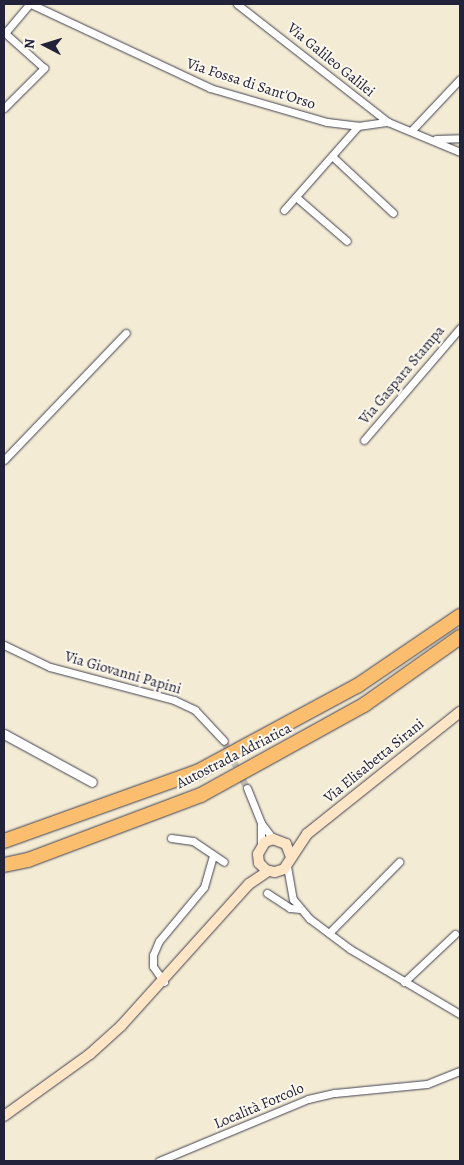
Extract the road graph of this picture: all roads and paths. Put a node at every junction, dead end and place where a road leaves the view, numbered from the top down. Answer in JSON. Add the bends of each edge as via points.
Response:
{"nodes":[{"id":1,"x":30,"y":4,"type":"edge"},
{"id":2,"x":237,"y":4,"type":"edge"},
{"id":3,"x":460,"y":79,"type":"edge"},
{"id":4,"x":4,"y":108,"type":"edge"},
{"id":5,"x":388,"y":122,"type":"junction"},
{"id":6,"x":358,"y":126,"type":"junction"},
{"id":7,"x":411,"y":131,"type":"junction"},
{"id":8,"x":460,"y":138,"type":"edge"},
{"id":9,"x":433,"y":139,"type":"junction"},
{"id":10,"x":460,"y":152,"type":"edge"},
{"id":11,"x":333,"y":157,"type":"junction"},
{"id":12,"x":296,"y":197,"type":"junction"},
{"id":13,"x":284,"y":210,"type":"dead end"},
{"id":14,"x":393,"y":213,"type":"dead end"},
{"id":15,"x":347,"y":241,"type":"dead end"},
{"id":16,"x":460,"y":328,"type":"edge"},
{"id":17,"x":126,"y":333,"type":"dead end"},
{"id":18,"x":364,"y":440,"type":"dead end"},
{"id":19,"x":4,"y":460,"type":"edge"},
{"id":20,"x":460,"y":616,"type":"edge"},
{"id":21,"x":460,"y":637,"type":"edge"},
{"id":22,"x":4,"y":645,"type":"edge"},
{"id":23,"x":460,"y":712,"type":"edge"},
{"id":24,"x":4,"y":734,"type":"edge"},
{"id":25,"x":224,"y":741,"type":"tunnel mouth"},
{"id":26,"x":92,"y":782,"type":"dead end"},
{"id":27,"x":247,"y":788,"type":"tunnel mouth"},
{"id":28,"x":261,"y":823,"type":"junction"},
{"id":29,"x":307,"y":834,"type":"junction"},
{"id":30,"x":171,"y":838,"type":"dead end"},
{"id":31,"x":278,"y":840,"type":"junction"},
{"id":32,"x":4,"y":841,"type":"edge"},
{"id":33,"x":261,"y":845,"type":"junction"},
{"id":34,"x":213,"y":855,"type":"junction"},
{"id":35,"x":289,"y":861,"type":"junction"},
{"id":36,"x":224,"y":862,"type":"dead end"},
{"id":37,"x":399,"y":862,"type":"dead end"},
{"id":38,"x":259,"y":863,"type":"junction"},
{"id":39,"x":4,"y":865,"type":"edge"},
{"id":40,"x":272,"y":872,"type":"junction"},
{"id":41,"x":249,"y":884,"type":"junction"},
{"id":42,"x":289,"y":888,"type":"junction"},
{"id":43,"x":267,"y":893,"type":"dead end"},
{"id":44,"x":300,"y":910,"type":"junction"},
{"id":45,"x":329,"y":933,"type":"junction"},
{"id":46,"x":456,"y":934,"type":"dead end"},
{"id":47,"x":164,"y":982,"type":"junction"},
{"id":48,"x":404,"y":982,"type":"junction"},
{"id":49,"x":460,"y":1014,"type":"edge"},
{"id":50,"x":460,"y":1071,"type":"edge"},
{"id":51,"x":4,"y":1116,"type":"edge"},
{"id":52,"x":159,"y":1161,"type":"edge"}],
"edges":[{"from":1,"to":4,"type":"street","via":[[6,33],[44,68]]},
{"from":1,"to":6,"type":"street","name":"Via Fossa di Sant'Orso","via":[[210,88],[305,117]]},
{"from":2,"to":5,"type":"street","name":"Via Galileo Galilei"},
{"from":3,"to":7,"type":"street"},
{"from":5,"to":6,"type":"street","name":"Via Fossa di Sant'Orso"},
{"from":5,"to":7,"type":"street","name":"Via Galileo Galilei"},
{"from":6,"to":11,"type":"street"},
{"from":7,"to":9,"type":"street","name":"Via Galileo Galilei"},
{"from":8,"to":9,"type":"street"},
{"from":9,"to":10,"type":"street","name":"Via Galileo Galilei"},
{"from":11,"to":12,"type":"street"},
{"from":11,"to":14,"type":"street"},
{"from":12,"to":13,"type":"street"},
{"from":12,"to":15,"type":"street"},
{"from":16,"to":18,"type":"street","name":"Via Gaspara Stampa"},
{"from":17,"to":19,"type":"street"},
{"from":20,"to":32,"type":"highway","name":"Autostrada Adriatica","via":[[357,686],[197,772]]},
{"from":21,"to":39,"type":"highway","name":"Autostrada Adriatica","via":[[364,705],[201,795],[28,860]]},
{"from":22,"to":25,"type":"street","name":"Via Giovanni Papini","via":[[50,666],[174,700],[195,710]]},
{"from":23,"to":29,"type":"main road","name":"Via Elisabetta Sirani"},
{"from":24,"to":26,"type":"street"},
{"from":27,"to":28,"type":"street"},
{"from":28,"to":31,"type":"street"},
{"from":28,"to":33,"type":"street"},
{"from":29,"to":31,"type":"main road","name":"Via Elisabetta Sirani"},
{"from":29,"to":35,"type":"main road","name":"Via Elisabetta Sirani"},
{"from":30,"to":34,"type":"street","via":[[193,841]]},
{"from":31,"to":33,"type":"main road"},
{"from":31,"to":35,"type":"main road","via":[[289,847]]},
{"from":33,"to":38,"type":"main road"},
{"from":34,"to":36,"type":"street"},
{"from":34,"to":47,"type":"street","via":[[204,887],[159,941],[153,955],[153,966]]},
{"from":35,"to":40,"type":"main road"},
{"from":35,"to":42,"type":"street"},
{"from":37,"to":45,"type":"street"},
{"from":38,"to":40,"type":"main road"},
{"from":38,"to":41,"type":"main road"},
{"from":40,"to":41,"type":"main road"},
{"from":40,"to":42,"type":"street"},
{"from":41,"to":47,"type":"main road"},
{"from":42,"to":44,"type":"street"},
{"from":43,"to":44,"type":"street","via":[[290,908]]},
{"from":44,"to":45,"type":"street"},
{"from":45,"to":48,"type":"street"},
{"from":46,"to":48,"type":"street"},
{"from":47,"to":51,"type":"main road","via":[[90,1054]]},
{"from":48,"to":49,"type":"street"},
{"from":50,"to":52,"type":"street","name":"Località Forcolo","via":[[427,1084],[335,1093],[308,1099]]}]}
